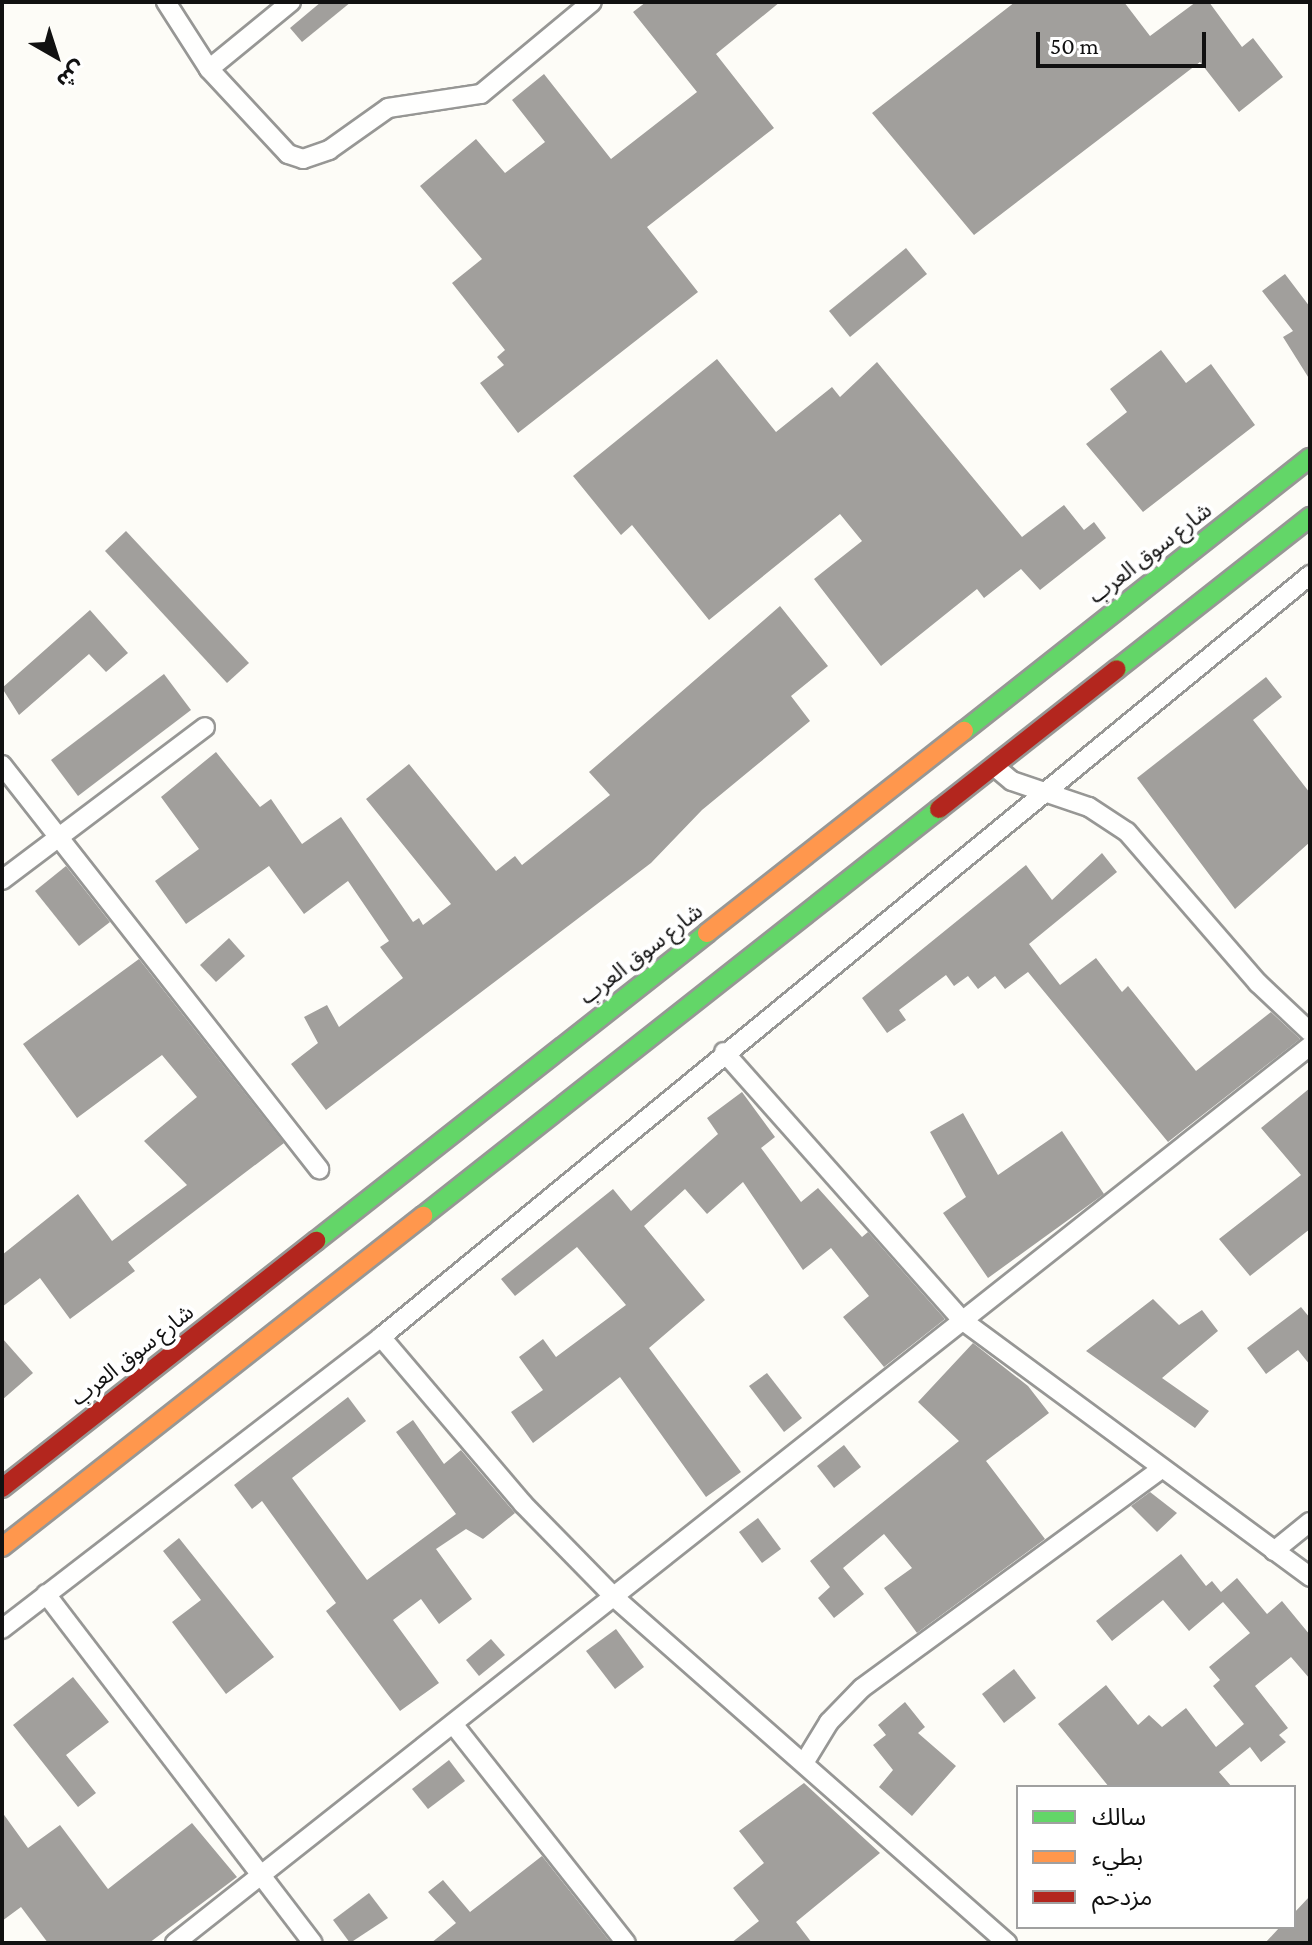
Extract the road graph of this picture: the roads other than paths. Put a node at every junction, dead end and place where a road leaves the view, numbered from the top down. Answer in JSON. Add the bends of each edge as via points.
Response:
{"nodes":[{"id":1,"x":166,"y":2,"type":"edge"},
{"id":2,"x":291,"y":2,"type":"edge"},
{"id":3,"x":592,"y":2,"type":"edge"},
{"id":4,"x":209,"y":69,"type":"junction"},
{"id":5,"x":1310,"y":458,"type":"edge"},
{"id":6,"x":1310,"y":517,"type":"edge"},
{"id":7,"x":1310,"y":575,"type":"edge"},
{"id":8,"x":205,"y":727,"type":"dead end"},
{"id":9,"x":2,"y":765,"type":"edge"},
{"id":10,"x":994,"y":766,"type":"junction"},
{"id":11,"x":1045,"y":792,"type":"junction"},
{"id":12,"x":58,"y":836,"type":"junction"},
{"id":13,"x":2,"y":880,"type":"edge"},
{"id":14,"x":1310,"y":1032,"type":"edge"},
{"id":15,"x":1310,"y":1046,"type":"edge"},
{"id":16,"x":724,"y":1052,"type":"junction"},
{"id":17,"x":319,"y":1169,"type":"dead end"},
{"id":18,"x":962,"y":1320,"type":"junction"},
{"id":19,"x":381,"y":1337,"type":"junction"},
{"id":20,"x":1160,"y":1470,"type":"junction"},
{"id":21,"x":2,"y":1488,"type":"edge"},
{"id":22,"x":1310,"y":1522,"type":"edge"},
{"id":23,"x":2,"y":1547,"type":"edge"},
{"id":24,"x":1274,"y":1551,"type":"junction"},
{"id":25,"x":1310,"y":1577,"type":"edge"},
{"id":26,"x":46,"y":1594,"type":"junction"},
{"id":27,"x":614,"y":1597,"type":"junction"},
{"id":28,"x":2,"y":1629,"type":"edge"},
{"id":29,"x":453,"y":1724,"type":"junction"},
{"id":30,"x":804,"y":1763,"type":"junction"},
{"id":31,"x":260,"y":1874,"type":"junction"},
{"id":32,"x":175,"y":1943,"type":"edge"},
{"id":33,"x":313,"y":1943,"type":"edge"},
{"id":34,"x":626,"y":1943,"type":"edge"},
{"id":35,"x":1007,"y":1943,"type":"edge"}],
"edges":[{"from":1,"to":4,"type":"street"},
{"from":2,"to":4,"type":"street"},
{"from":3,"to":4,"type":"street","via":[[481,94],[388,108],[316,157],[288,154]]},
{"from":5,"to":21,"type":"main road","name":"شارع سوق العرب"},
{"from":6,"to":10,"type":"main road"},
{"from":7,"to":11,"type":"street"},
{"from":8,"to":12,"type":"street"},
{"from":9,"to":12,"type":"street"},
{"from":10,"to":11,"type":"street","via":[[1012,781]]},
{"from":10,"to":23,"type":"main road"},
{"from":11,"to":14,"type":"street","via":[[1089,807],[1145,847],[1258,983]]},
{"from":11,"to":16,"type":"street"},
{"from":12,"to":13,"type":"street"},
{"from":12,"to":17,"type":"street"},
{"from":15,"to":18,"type":"street"},
{"from":16,"to":18,"type":"street"},
{"from":16,"to":19,"type":"street"},
{"from":18,"to":20,"type":"street"},
{"from":18,"to":27,"type":"street"},
{"from":19,"to":26,"type":"street"},
{"from":19,"to":27,"type":"street","via":[[523,1504]]},
{"from":20,"to":24,"type":"street"},
{"from":20,"to":30,"type":"street","via":[[862,1688],[829,1722]]},
{"from":22,"to":24,"type":"street"},
{"from":24,"to":25,"type":"street"},
{"from":26,"to":28,"type":"street"},
{"from":26,"to":31,"type":"street"},
{"from":27,"to":29,"type":"street"},
{"from":27,"to":30,"type":"street"},
{"from":29,"to":31,"type":"street"},
{"from":29,"to":34,"type":"street"},
{"from":30,"to":35,"type":"street"},
{"from":31,"to":32,"type":"street"},
{"from":31,"to":33,"type":"street"}]}
